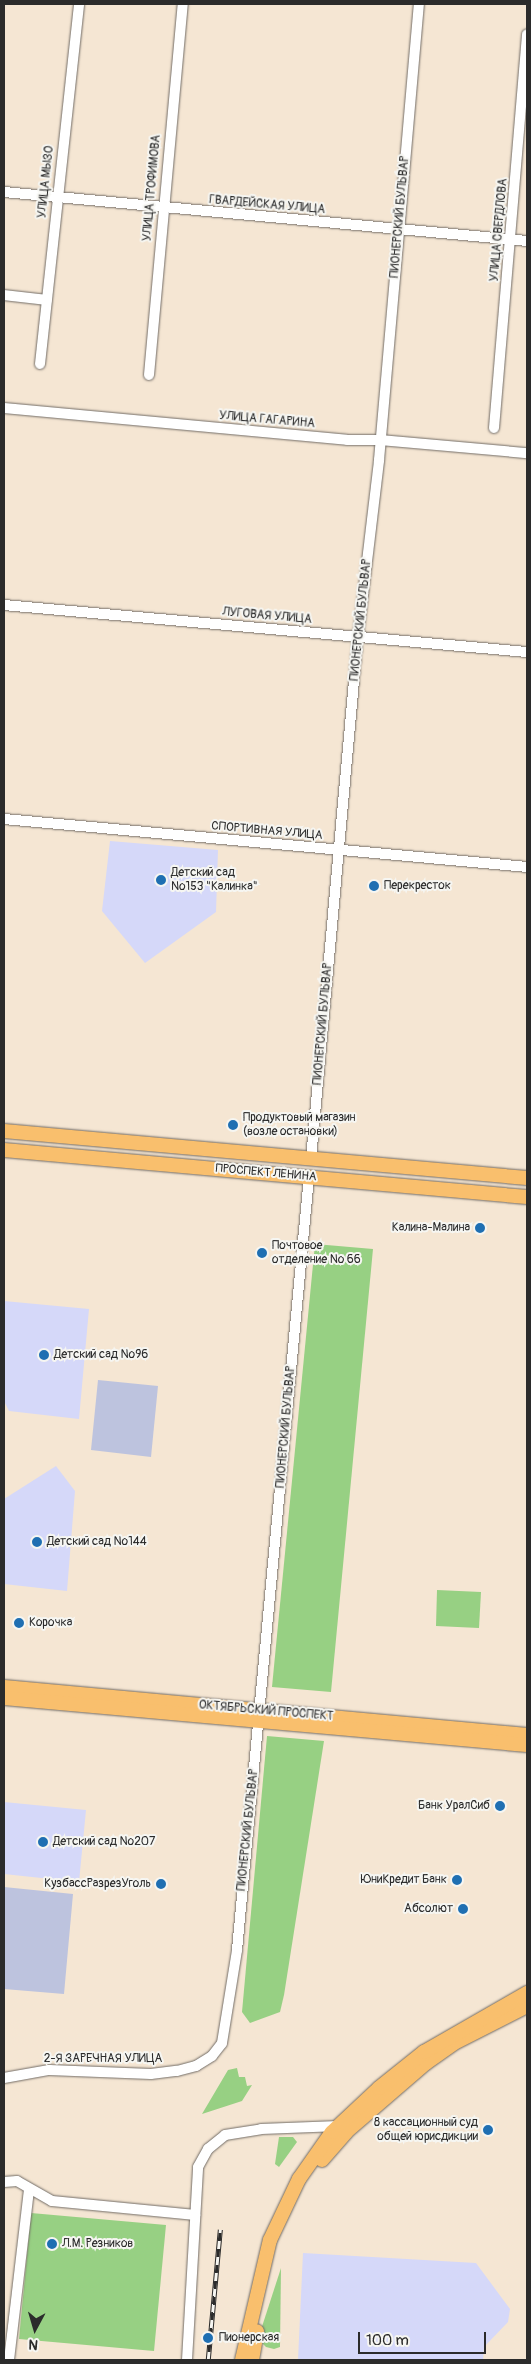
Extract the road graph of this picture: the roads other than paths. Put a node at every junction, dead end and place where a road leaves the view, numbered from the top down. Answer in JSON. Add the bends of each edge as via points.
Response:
{"nodes":[{"id":1,"x":79,"y":4,"type":"edge"},
{"id":2,"x":183,"y":4,"type":"edge"},
{"id":3,"x":419,"y":4,"type":"edge"},
{"id":4,"x":527,"y":34,"type":"edge"},
{"id":5,"x":4,"y":192,"type":"edge"},
{"id":6,"x":57,"y":197,"type":"junction"},
{"id":7,"x":163,"y":208,"type":"junction"},
{"id":8,"x":399,"y":230,"type":"junction"},
{"id":9,"x":511,"y":239,"type":"junction"},
{"id":10,"x":527,"y":241,"type":"edge"},
{"id":11,"x":4,"y":295,"type":"edge"},
{"id":12,"x":47,"y":300,"type":"junction"},
{"id":13,"x":40,"y":364,"type":"dead end"},
{"id":14,"x":149,"y":375,"type":"dead end"},
{"id":15,"x":4,"y":408,"type":"edge"},
{"id":16,"x":494,"y":428,"type":"dead end"},
{"id":17,"x":380,"y":440,"type":"junction"},
{"id":18,"x":527,"y":453,"type":"edge"},
{"id":19,"x":4,"y":605,"type":"edge"},
{"id":20,"x":358,"y":637,"type":"junction"},
{"id":21,"x":527,"y":652,"type":"edge"},
{"id":22,"x":4,"y":819,"type":"edge"},
{"id":23,"x":339,"y":850,"type":"junction"},
{"id":24,"x":527,"y":867,"type":"edge"},
{"id":25,"x":4,"y":1131,"type":"edge"},
{"id":26,"x":4,"y":1150,"type":"edge"},
{"id":27,"x":311,"y":1159,"type":"junction"},
{"id":28,"x":309,"y":1178,"type":"junction"},
{"id":29,"x":527,"y":1178,"type":"edge"},
{"id":30,"x":527,"y":1197,"type":"edge"},
{"id":31,"x":4,"y":1687,"type":"edge"},
{"id":32,"x":4,"y":1698,"type":"edge"},
{"id":33,"x":260,"y":1716,"type":"junction"},
{"id":34,"x":527,"y":1734,"type":"edge"},
{"id":35,"x":527,"y":1745,"type":"edge"},
{"id":36,"x":527,"y":1994,"type":"edge"},
{"id":37,"x":527,"y":2006,"type":"edge"},
{"id":38,"x":222,"y":2043,"type":"joint"},
{"id":39,"x":4,"y":2078,"type":"edge"},
{"id":40,"x":339,"y":2126,"type":"junction"},
{"id":41,"x":4,"y":2182,"type":"edge"},
{"id":42,"x":29,"y":2190,"type":"junction"},
{"id":43,"x":195,"y":2215,"type":"junction"},
{"id":44,"x":9,"y":2360,"type":"edge"},
{"id":45,"x":188,"y":2360,"type":"edge"},
{"id":46,"x":242,"y":2360,"type":"edge"},
{"id":47,"x":252,"y":2360,"type":"edge"}],
"edges":[{"from":1,"to":6,"type":"street","name":"УЛИЦА МЫЗО"},
{"from":2,"to":7,"type":"street","name":"УЛИЦА ТРОФИМОВА"},
{"from":3,"to":8,"type":"street","name":"ПИОНЕРСКИЙ БУЛЬВАР"},
{"from":4,"to":9,"type":"street","name":"УЛИЦА СВЕРДЛОВА"},
{"from":5,"to":6,"type":"street","name":"ГВАРДЕЙСКАЯ УЛИЦА"},
{"from":6,"to":7,"type":"street","name":"ГВАРДЕЙСКАЯ УЛИЦА"},
{"from":6,"to":12,"type":"street","name":"УЛИЦА МЫЗО"},
{"from":7,"to":8,"type":"street","name":"ГВАРДЕЙСКАЯ УЛИЦА"},
{"from":7,"to":14,"type":"street","name":"УЛИЦА ТРОФИМОВА"},
{"from":8,"to":9,"type":"street","name":"ГВАРДЕЙСКАЯ УЛИЦА"},
{"from":8,"to":17,"type":"street","name":"ПИОНЕРСКИЙ БУЛЬВАР"},
{"from":9,"to":10,"type":"street","name":"ГВАРДЕЙСКАЯ УЛИЦА"},
{"from":9,"to":16,"type":"street","name":"УЛИЦА СВЕРДЛОВА"},
{"from":11,"to":12,"type":"street"},
{"from":12,"to":13,"type":"street","name":"УЛИЦА МЫЗО"},
{"from":15,"to":17,"type":"street","name":"УЛИЦА ГАГАРИНА","via":[[347,440]]},
{"from":17,"to":18,"type":"street","name":"УЛИЦА ГАГАРИНА"},
{"from":17,"to":20,"type":"street","name":"ПИОНЕРСКИЙ БУЛЬВАР"},
{"from":19,"to":20,"type":"street","name":"ЛУГОВАЯ УЛИЦА"},
{"from":20,"to":21,"type":"street","name":"ЛУГОВАЯ УЛИЦА"},
{"from":20,"to":23,"type":"street","name":"ПИОНЕРСКИЙ БУЛЬВАР"},
{"from":22,"to":23,"type":"street","name":"СПОРТИВНАЯ УЛИЦА"},
{"from":23,"to":24,"type":"street","name":"СПОРТИВНАЯ УЛИЦА"},
{"from":23,"to":27,"type":"street","name":"ПИОНЕРСКИЙ БУЛЬВАР"},
{"from":25,"to":27,"type":"main road","name":"ПРОСПЕКТ ЛЕНИНА"},
{"from":26,"to":28,"type":"main road","name":"ПРОСПЕКТ ЛЕНИНА"},
{"from":27,"to":28,"type":"main road","name":"ПИОНЕРСКИЙ БУЛЬВАР"},
{"from":27,"to":29,"type":"main road","name":"ПРОСПЕКТ ЛЕНИНА"},
{"from":28,"to":30,"type":"main road","name":"ПРОСПЕКТ ЛЕНИНА"},
{"from":28,"to":33,"type":"street","name":"ПИОНЕРСКИЙ БУЛЬВАР"},
{"from":31,"to":33,"type":"main road","name":"ОКТЯБРЬСКИЙ ПРОСПЕКТ"},
{"from":32,"to":33,"type":"main road","name":"ОКТЯБРЬСКИЙ ПРОСПЕКТ"},
{"from":33,"to":34,"type":"main road","name":"ОКТЯБРЬСКИЙ ПРОСПЕКТ"},
{"from":33,"to":35,"type":"main road","name":"ОКТЯБРЬСКИЙ ПРОСПЕКТ"},
{"from":33,"to":38,"type":"street","name":"ПИОНЕРСКИЙ БУЛЬВАР","via":[[232,1997]]},
{"from":36,"to":40,"type":"main road","via":[[424,2052]]},
{"from":37,"to":47,"type":"main road","via":[[458,2041],[426,2063],[346,2132],[320,2162],[287,2223],[274,2257]]},
{"from":38,"to":39,"type":"street","name":"2-Я ЗАРЕЧНАЯ УЛИЦА","via":[[212,2056],[196,2066],[177,2071],[151,2074],[49,2070]]},
{"from":40,"to":43,"type":"street","via":[[315,2129],[277,2126],[225,2136],[208,2149],[198,2167]]},
{"from":40,"to":46,"type":"main road","via":[[299,2179],[270,2240]]},
{"from":41,"to":42,"type":"street","via":[[17,2182]]},
{"from":42,"to":43,"type":"street","via":[[52,2201]]},
{"from":42,"to":44,"type":"street"},
{"from":43,"to":45,"type":"street"}]}
